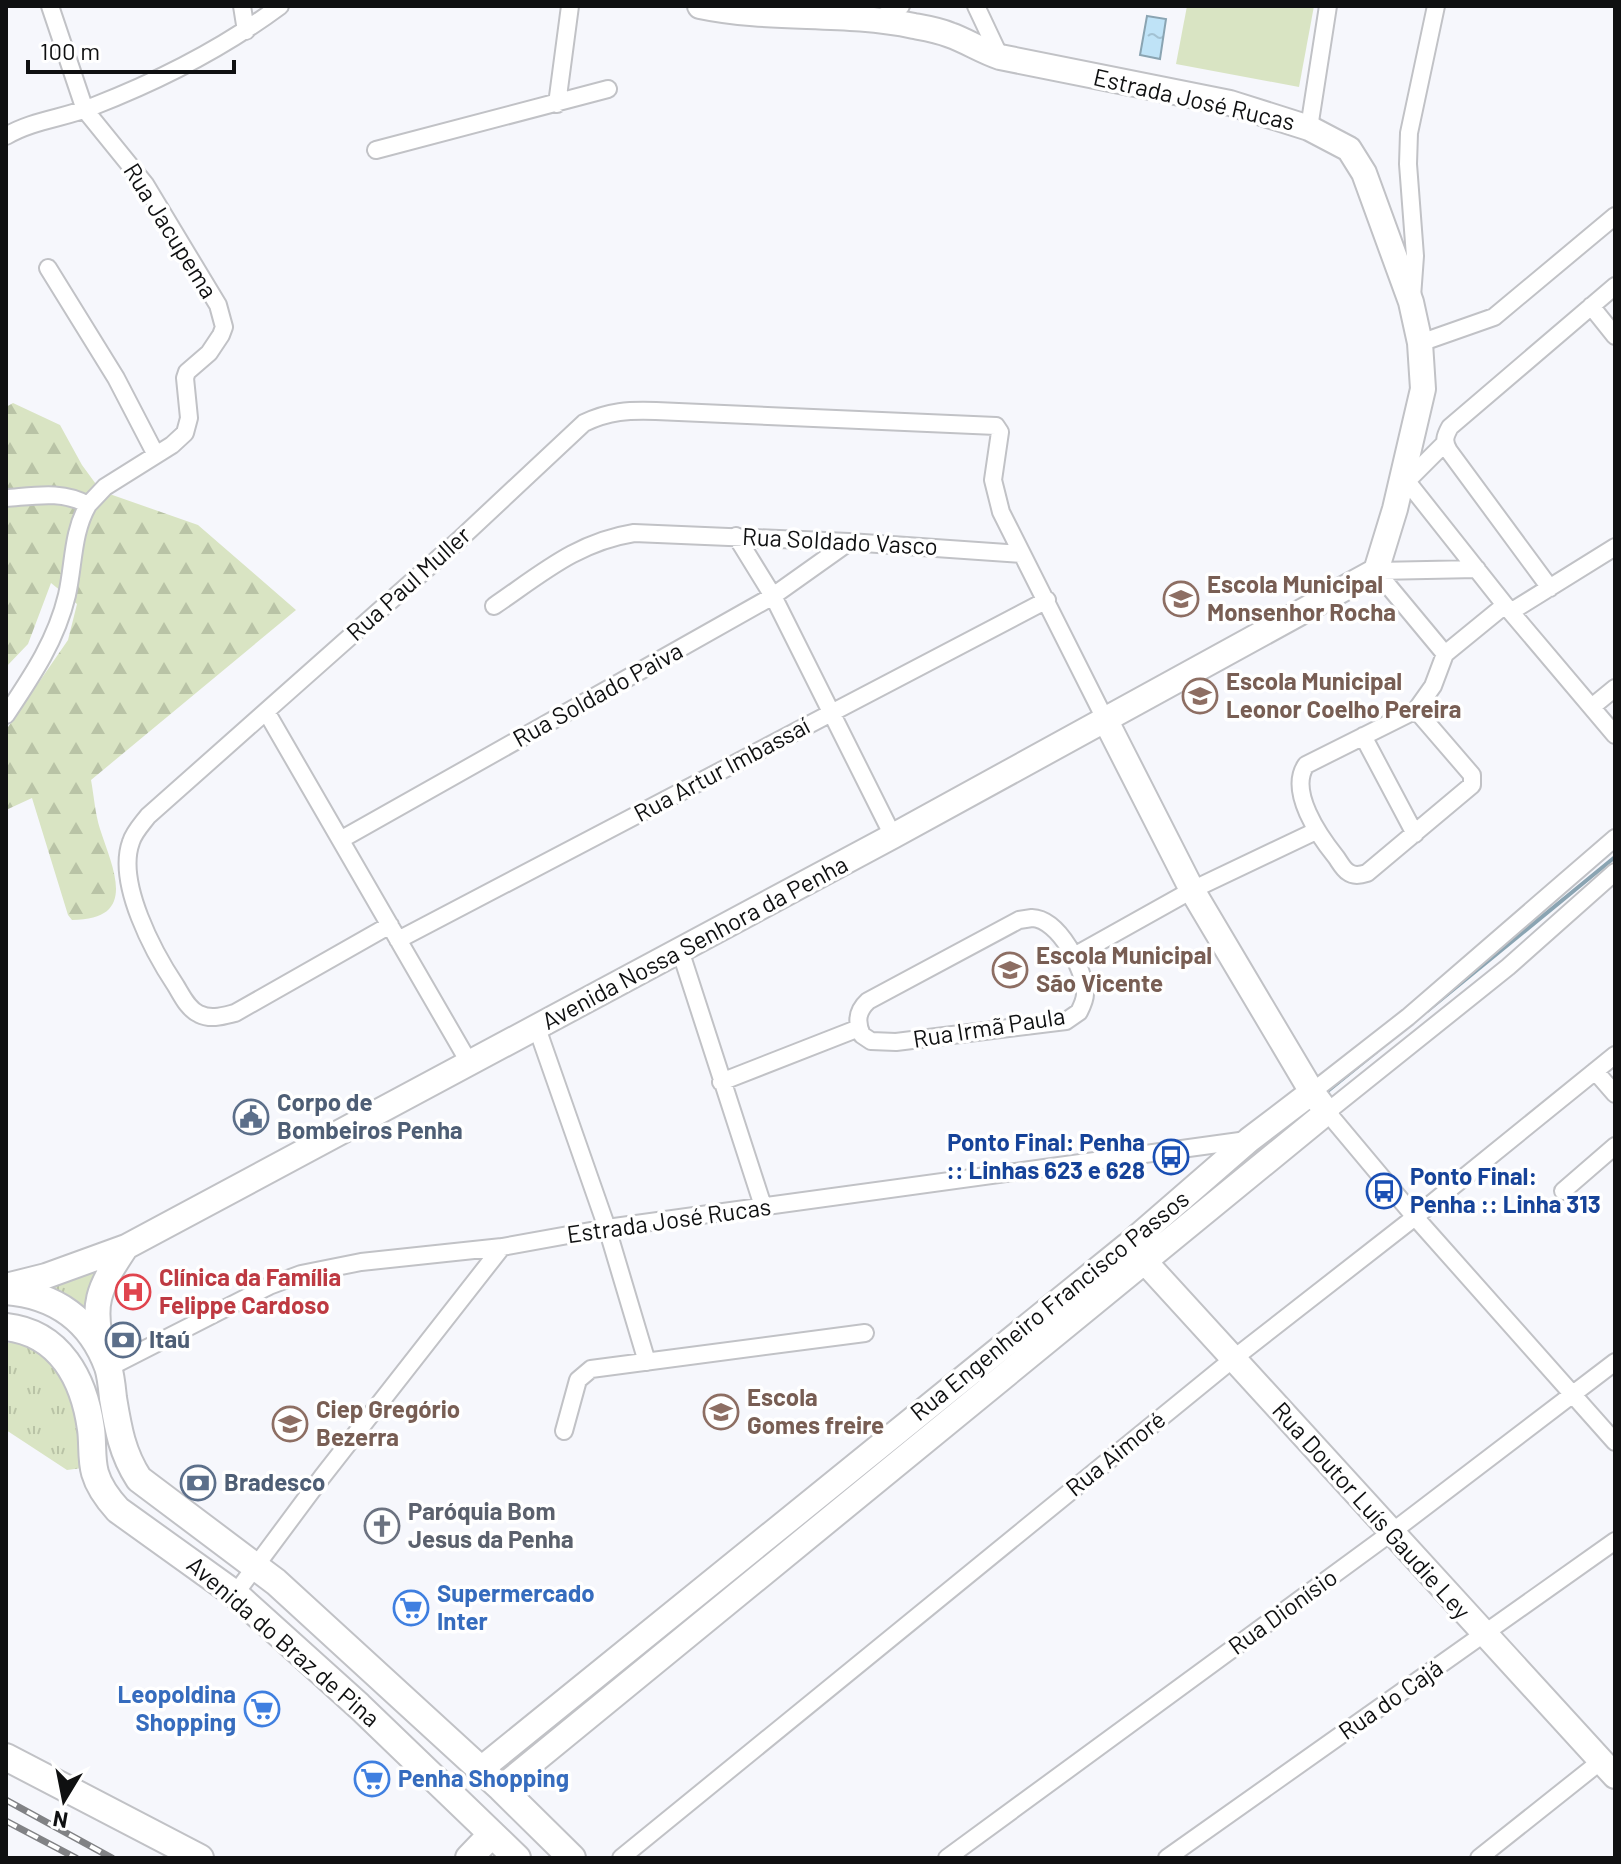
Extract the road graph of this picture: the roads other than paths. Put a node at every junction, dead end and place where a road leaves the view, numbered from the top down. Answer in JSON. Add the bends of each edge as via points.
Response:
{"nodes":[{"id":1,"x":50,"y":6,"type":"edge"},
{"id":2,"x":242,"y":6,"type":"edge"},
{"id":3,"x":280,"y":6,"type":"edge"},
{"id":4,"x":570,"y":6,"type":"edge"},
{"id":5,"x":700,"y":6,"type":"edge"},
{"id":6,"x":901,"y":6,"type":"edge"},
{"id":7,"x":976,"y":6,"type":"edge"},
{"id":8,"x":1328,"y":6,"type":"edge"},
{"id":9,"x":1436,"y":6,"type":"edge"},
{"id":10,"x":832,"y":12,"type":"edge"},
{"id":11,"x":877,"y":20,"type":"junction"},
{"id":12,"x":246,"y":31,"type":"junction"},
{"id":13,"x":1000,"y":57,"type":"junction"},
{"id":14,"x":608,"y":89,"type":"dead end"},
{"id":15,"x":557,"y":104,"type":"junction"},
{"id":16,"x":85,"y":110,"type":"junction"},
{"id":17,"x":1309,"y":128,"type":"junction"},
{"id":18,"x":6,"y":136,"type":"edge"},
{"id":19,"x":376,"y":150,"type":"dead end"},
{"id":20,"x":1615,"y":216,"type":"edge"},
{"id":21,"x":48,"y":268,"type":"dead end"},
{"id":22,"x":1615,"y":286,"type":"edge"},
{"id":23,"x":1411,"y":302,"type":"junction"},
{"id":24,"x":1591,"y":306,"type":"junction"},
{"id":25,"x":1615,"y":336,"type":"edge"},
{"id":26,"x":1420,"y":343,"type":"junction"},
{"id":27,"x":1447,"y":447,"type":"junction"},
{"id":28,"x":156,"y":455,"type":"junction"},
{"id":29,"x":1405,"y":478,"type":"junction"},
{"id":30,"x":6,"y":498,"type":"edge"},
{"id":31,"x":88,"y":505,"type":"junction"},
{"id":32,"x":736,"y":536,"type":"junction"},
{"id":33,"x":849,"y":542,"type":"junction"},
{"id":34,"x":1615,"y":547,"type":"edge"},
{"id":35,"x":1021,"y":554,"type":"junction"},
{"id":36,"x":1477,"y":569,"type":"junction"},
{"id":37,"x":1376,"y":571,"type":"junction"},
{"id":38,"x":1550,"y":588,"type":"junction"},
{"id":39,"x":773,"y":596,"type":"junction"},
{"id":40,"x":1047,"y":600,"type":"junction"},
{"id":41,"x":494,"y":606,"type":"dead end"},
{"id":42,"x":1509,"y":608,"type":"junction"},
{"id":43,"x":1445,"y":654,"type":"junction"},
{"id":44,"x":1615,"y":688,"type":"edge"},
{"id":45,"x":1593,"y":706,"type":"junction"},
{"id":46,"x":1416,"y":710,"type":"junction"},
{"id":47,"x":832,"y":712,"type":"junction"},
{"id":48,"x":267,"y":713,"type":"junction"},
{"id":49,"x":6,"y":715,"type":"edge"},
{"id":50,"x":1105,"y":719,"type":"junction"},
{"id":51,"x":1615,"y":735,"type":"edge"},
{"id":52,"x":1363,"y":736,"type":"junction"},
{"id":53,"x":1316,"y":831,"type":"junction"},
{"id":54,"x":1415,"y":834,"type":"junction"},
{"id":55,"x":893,"y":836,"type":"junction"},
{"id":56,"x":1615,"y":838,"type":"edge"},
{"id":57,"x":342,"y":839,"type":"junction"},
{"id":58,"x":1615,"y":872,"type":"edge"},
{"id":59,"x":1192,"y":890,"type":"junction"},
{"id":60,"x":390,"y":925,"type":"junction"},
{"id":61,"x":398,"y":940,"type":"junction"},
{"id":62,"x":680,"y":950,"type":"junction"},
{"id":63,"x":1074,"y":956,"type":"junction"},
{"id":64,"x":537,"y":1028,"type":"junction"},
{"id":65,"x":859,"y":1028,"type":"junction"},
{"id":66,"x":1615,"y":1055,"type":"edge"},
{"id":67,"x":470,"y":1064,"type":"junction"},
{"id":68,"x":1595,"y":1071,"type":"junction"},
{"id":69,"x":721,"y":1082,"type":"junction"},
{"id":70,"x":1615,"y":1094,"type":"edge"},
{"id":71,"x":1319,"y":1102,"type":"junction"},
{"id":72,"x":1249,"y":1140,"type":"junction"},
{"id":73,"x":1615,"y":1146,"type":"edge"},
{"id":74,"x":1563,"y":1191,"type":"dead end"},
{"id":75,"x":763,"y":1206,"type":"junction"},
{"id":76,"x":1415,"y":1217,"type":"junction"},
{"id":77,"x":607,"y":1228,"type":"junction"},
{"id":78,"x":126,"y":1247,"type":"junction"},
{"id":79,"x":502,"y":1247,"type":"junction"},
{"id":80,"x":1137,"y":1253,"type":"junction"},
{"id":81,"x":6,"y":1288,"type":"edge"},
{"id":82,"x":6,"y":1327,"type":"edge"},
{"id":83,"x":865,"y":1333,"type":"dead end"},
{"id":84,"x":1233,"y":1359,"type":"junction"},
{"id":85,"x":647,"y":1362,"type":"junction"},
{"id":86,"x":1615,"y":1362,"type":"edge"},
{"id":87,"x":108,"y":1368,"type":"junction"},
{"id":88,"x":1570,"y":1394,"type":"junction"},
{"id":89,"x":564,"y":1431,"type":"dead end"},
{"id":90,"x":1615,"y":1442,"type":"edge"},
{"id":91,"x":826,"y":1506,"type":"junction"},
{"id":92,"x":1392,"y":1532,"type":"junction"},
{"id":93,"x":1615,"y":1541,"type":"edge"},
{"id":94,"x":255,"y":1565,"type":"junction"},
{"id":95,"x":235,"y":1594,"type":"junction"},
{"id":96,"x":1483,"y":1635,"type":"junction"},
{"id":97,"x":532,"y":1728,"type":"junction"},
{"id":98,"x":549,"y":1749,"type":"junction"},
{"id":99,"x":6,"y":1757,"type":"edge"},
{"id":100,"x":1608,"y":1768,"type":"edge"},
{"id":101,"x":481,"y":1769,"type":"junction"},
{"id":102,"x":501,"y":1788,"type":"junction"},
{"id":103,"x":492,"y":1834,"type":"junction"},
{"id":104,"x":200,"y":1858,"type":"edge"},
{"id":105,"x":469,"y":1858,"type":"edge"},
{"id":106,"x":517,"y":1858,"type":"edge"},
{"id":107,"x":572,"y":1858,"type":"edge"},
{"id":108,"x":621,"y":1858,"type":"edge"},
{"id":109,"x":947,"y":1858,"type":"edge"},
{"id":110,"x":1167,"y":1858,"type":"edge"},
{"id":111,"x":1479,"y":1858,"type":"edge"}],
"edges":[{"from":1,"to":16,"type":"street","name":"Rua Jacupema"},
{"from":2,"to":12,"type":"street"},
{"from":3,"to":12,"type":"street"},
{"from":4,"to":15,"type":"street"},
{"from":5,"to":10,"type":"street","name":"Estrada José Rucas","via":[[781,17]]},
{"from":6,"to":11,"type":"street"},
{"from":7,"to":13,"type":"street"},
{"from":8,"to":17,"type":"street"},
{"from":9,"to":23,"type":"street","via":[[1409,133],[1415,256]]},
{"from":10,"to":11,"type":"street","name":"Estrada José Rucas"},
{"from":11,"to":13,"type":"street","name":"Estrada José Rucas","via":[[950,35]]},
{"from":12,"to":16,"type":"street","via":[[147,86]]},
{"from":13,"to":17,"type":"street","name":"Estrada José Rucas","via":[[1215,100]]},
{"from":14,"to":15,"type":"street"},
{"from":15,"to":19,"type":"street"},
{"from":16,"to":18,"type":"street"},
{"from":16,"to":28,"type":"street","name":"Rua Jacupema","via":[[145,184],[218,305],[224,327],[209,353],[187,372],[188,428]]},
{"from":17,"to":23,"type":"street","name":"Estrada José Rucas","via":[[1349,149],[1358,162]]},
{"from":20,"to":26,"type":"street","via":[[1494,317]]},
{"from":21,"to":28,"type":"street"},
{"from":22,"to":24,"type":"street"},
{"from":23,"to":26,"type":"street","name":"Estrada José Rucas"},
{"from":24,"to":25,"type":"street"},
{"from":24,"to":27,"type":"street","via":[[1450,427]]},
{"from":26,"to":29,"type":"street","name":"Estrada José Rucas","via":[[1423,389]]},
{"from":27,"to":29,"type":"street"},
{"from":27,"to":38,"type":"street"},
{"from":28,"to":31,"type":"street","name":"Rua Jacupema","via":[[105,487]]},
{"from":29,"to":36,"type":"street"},
{"from":29,"to":37,"type":"street","name":"Estrada José Rucas"},
{"from":30,"to":31,"type":"street","via":[[70,496]]},
{"from":31,"to":49,"type":"street","via":[[76,534],[67,594],[51,645]]},
{"from":32,"to":33,"type":"street","name":"Rua Soldado Vasco"},
{"from":32,"to":39,"type":"street"},
{"from":32,"to":41,"type":"street","name":"Rua Soldado Vasco","via":[[650,532],[602,539],[581,547]]},
{"from":33,"to":35,"type":"street","name":"Rua Soldado Vasco"},
{"from":33,"to":39,"type":"street","name":"Rua Soldado Paiva"},
{"from":34,"to":38,"type":"street"},
{"from":35,"to":40,"type":"street"},
{"from":35,"to":48,"type":"street","name":"Rua Paul Muller","via":[[993,480],[1000,432],[993,424],[605,413],[584,423]]},
{"from":36,"to":37,"type":"street"},
{"from":36,"to":42,"type":"street"},
{"from":37,"to":43,"type":"street"},
{"from":37,"to":50,"type":"street","name":"Avenida Nossa Senhora da Penha"},
{"from":38,"to":42,"type":"street"},
{"from":39,"to":47,"type":"street"},
{"from":39,"to":57,"type":"street","name":"Rua Soldado Paiva"},
{"from":40,"to":47,"type":"street","name":"Rua Artur Imbassaí"},
{"from":40,"to":50,"type":"street"},
{"from":42,"to":43,"type":"street"},
{"from":42,"to":45,"type":"street"},
{"from":43,"to":46,"type":"street","via":[[1433,686]]},
{"from":44,"to":45,"type":"street"},
{"from":45,"to":51,"type":"street"},
{"from":46,"to":52,"type":"street"},
{"from":46,"to":54,"type":"street","via":[[1473,779]]},
{"from":47,"to":55,"type":"street"},
{"from":47,"to":61,"type":"street","name":"Rua Artur Imbassaí"},
{"from":48,"to":57,"type":"street"},
{"from":48,"to":60,"type":"street","name":"Rua Paul Muller","via":[[148,816],[131,842],[130,876],[153,951],[190,1009],[214,1018],[235,1013]]},
{"from":50,"to":55,"type":"street","name":"Avenida Nossa Senhora da Penha"},
{"from":50,"to":59,"type":"street"},
{"from":52,"to":53,"type":"street","via":[[1302,771],[1300,786]]},
{"from":52,"to":54,"type":"street"},
{"from":53,"to":54,"type":"street","via":[[1348,873],[1358,875]]},
{"from":53,"to":59,"type":"street"},
{"from":55,"to":62,"type":"street","name":"Avenida Nossa Senhora da Penha"},
{"from":56,"to":71,"type":"street","name":"Rua Engenheiro Francisco Passos","via":[[1408,1017]]},
{"from":57,"to":60,"type":"street"},
{"from":58,"to":71,"type":"street","name":"Rua Engenheiro Francisco Passos","via":[[1508,967]]},
{"from":59,"to":63,"type":"street"},
{"from":59,"to":71,"type":"street"},
{"from":60,"to":61,"type":"street"},
{"from":61,"to":67,"type":"street"},
{"from":62,"to":64,"type":"street","name":"Avenida Nossa Senhora da Penha"},
{"from":62,"to":69,"type":"street"},
{"from":63,"to":65,"type":"street","name":"Rua Irmã Paula","via":[[1042,918],[1019,920],[868,1001],[859,1011]]},
{"from":63,"to":65,"type":"street","name":"Rua Irmã Paula","via":[[1085,998],[1079,1012],[1066,1021],[896,1042],[871,1041]]},
{"from":64,"to":67,"type":"street","name":"Avenida Nossa Senhora da Penha"},
{"from":64,"to":77,"type":"street"},
{"from":65,"to":69,"type":"street"},
{"from":66,"to":68,"type":"street","name":"Rua Aimoré"},
{"from":67,"to":78,"type":"street","name":"Avenida Nossa Senhora da Penha"},
{"from":68,"to":70,"type":"street"},
{"from":68,"to":76,"type":"street","name":"Rua Aimoré"},
{"from":69,"to":75,"type":"street"},
{"from":71,"to":72,"type":"street","name":"Rua Engenheiro Francisco Passos"},
{"from":71,"to":76,"type":"street"},
{"from":71,"to":80,"type":"street","name":"Rua Engenheiro Francisco Passos"},
{"from":72,"to":75,"type":"street","name":"Estrada José Rucas"},
{"from":72,"to":80,"type":"street","name":"Rua Engenheiro Francisco Passos"},
{"from":73,"to":74,"type":"street"},
{"from":75,"to":77,"type":"street","name":"Estrada José Rucas"},
{"from":76,"to":84,"type":"street","name":"Rua Aimoré"},
{"from":76,"to":88,"type":"street"},
{"from":77,"to":79,"type":"street","name":"Estrada José Rucas"},
{"from":77,"to":85,"type":"street"},
{"from":78,"to":81,"type":"street"},
{"from":78,"to":87,"type":"street","name":"Avenida Nossa Senhora da Penha","via":[[102,1284],[97,1306]]},
{"from":79,"to":87,"type":"street","name":"Estrada José Rucas","via":[[301,1274]]},
{"from":79,"to":94,"type":"street"},
{"from":80,"to":84,"type":"street","name":"Rua Doutor Luís Gaudie Ley"},
{"from":80,"to":91,"type":"street","name":"Rua Engenheiro Francisco Passos"},
{"from":81,"to":87,"type":"main road","via":[[44,1297],[73,1315]]},
{"from":82,"to":95,"type":"main road","name":"Avenida do Braz de Pina","via":[[45,1340],[60,1351],[79,1379],[91,1428],[94,1472],[118,1510]]},
{"from":83,"to":85,"type":"street"},
{"from":84,"to":92,"type":"street","name":"Rua Doutor Luís Gaudie Ley"},
{"from":84,"to":108,"type":"street","name":"Rua Aimoré"},
{"from":85,"to":89,"type":"street","via":[[584,1373]]},
{"from":86,"to":88,"type":"street","name":"Rua Dionísio"},
{"from":87,"to":94,"type":"main road","name":"Avenida do Braz de Pina","via":[[121,1442],[139,1479]]},
{"from":88,"to":90,"type":"street"},
{"from":88,"to":92,"type":"street","name":"Rua Dionísio"},
{"from":91,"to":97,"type":"street","name":"Rua Engenheiro Francisco Passos"},
{"from":91,"to":98,"type":"street","name":"Rua Engenheiro Francisco Passos"},
{"from":92,"to":96,"type":"street","name":"Rua Doutor Luís Gaudie Ley"},
{"from":92,"to":109,"type":"street","name":"Rua Dionísio"},
{"from":93,"to":96,"type":"street","name":"Rua do Cajá"},
{"from":94,"to":95,"type":"street"},
{"from":94,"to":101,"type":"main road","name":"Avenida do Braz de Pina"},
{"from":95,"to":103,"type":"main road","name":"Avenida do Braz de Pina"},
{"from":96,"to":100,"type":"street","name":"Rua Doutor Luís Gaudie Ley"},
{"from":96,"to":110,"type":"street","name":"Rua do Cajá"},
{"from":97,"to":98,"type":"street"},
{"from":97,"to":101,"type":"street","name":"Rua Engenheiro Francisco Passos"},
{"from":98,"to":102,"type":"street","name":"Rua Engenheiro Francisco Passos"},
{"from":99,"to":104,"type":"main road"},
{"from":100,"to":111,"type":"street"},
{"from":101,"to":102,"type":"main road","name":"Avenida do Braz de Pina"},
{"from":102,"to":107,"type":"main road","name":"Avenida do Braz de Pina"},
{"from":103,"to":105,"type":"main road"},
{"from":103,"to":106,"type":"main road","name":"Avenida do Braz de Pina"}]}
